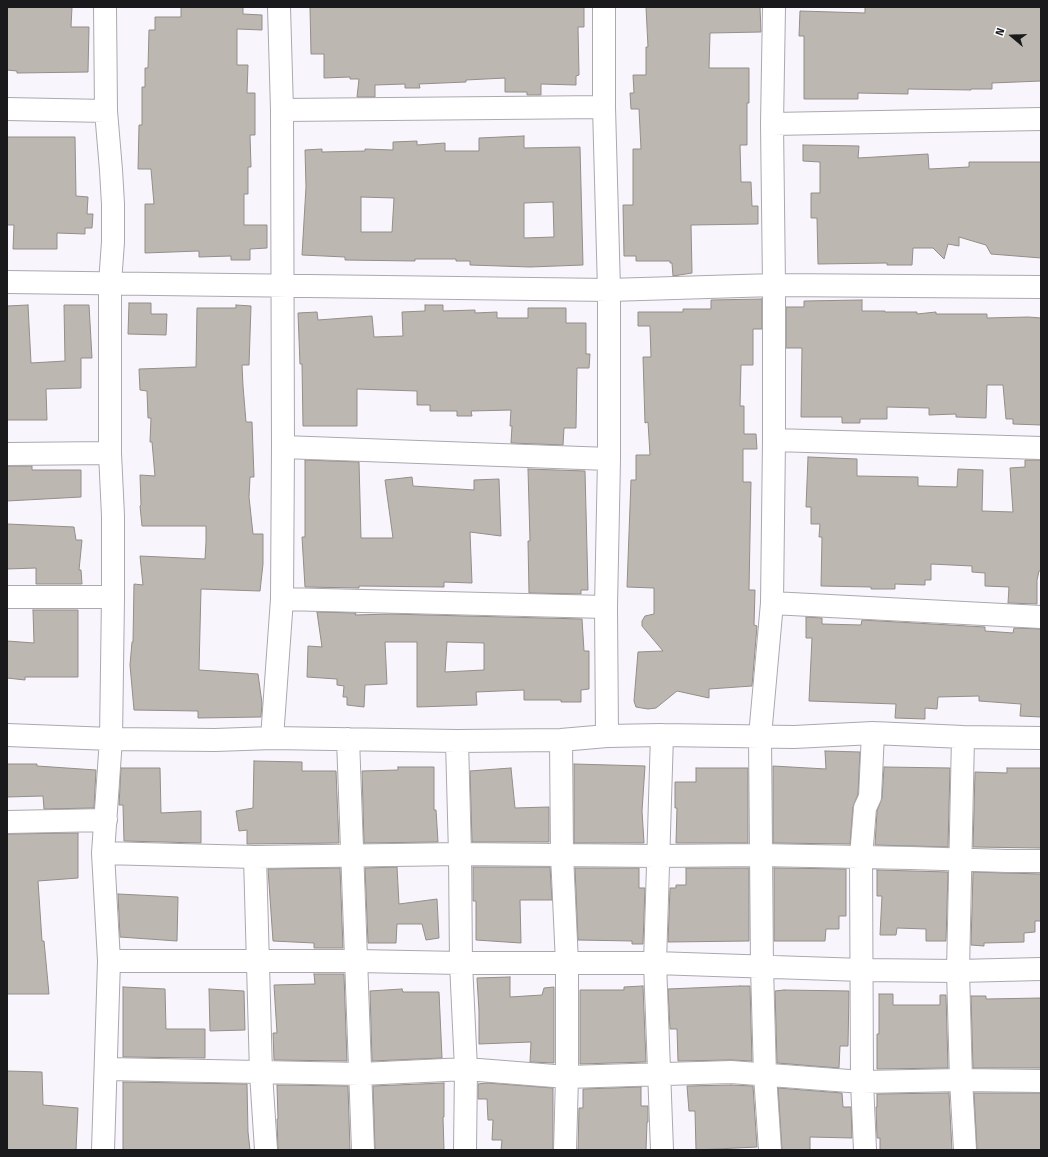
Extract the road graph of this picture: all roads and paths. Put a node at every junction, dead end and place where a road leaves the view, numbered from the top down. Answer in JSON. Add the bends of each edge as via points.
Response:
{"nodes":[{"id":1,"x":105,"y":7,"type":"edge"},
{"id":2,"x":279,"y":7,"type":"edge"},
{"id":3,"x":604,"y":7,"type":"edge"},
{"id":4,"x":774,"y":7,"type":"edge"},
{"id":5,"x":604,"y":107,"type":"junction"},
{"id":6,"x":7,"y":109,"type":"edge"},
{"id":7,"x":282,"y":110,"type":"junction"},
{"id":8,"x":106,"y":111,"type":"junction"},
{"id":9,"x":1041,"y":119,"type":"edge"},
{"id":10,"x":772,"y":124,"type":"junction"},
{"id":11,"x":7,"y":282,"type":"edge"},
{"id":12,"x":110,"y":283,"type":"junction"},
{"id":13,"x":282,"y":285,"type":"junction"},
{"id":14,"x":774,"y":285,"type":"junction"},
{"id":15,"x":1041,"y":287,"type":"edge"},
{"id":16,"x":609,"y":290,"type":"junction"},
{"id":17,"x":774,"y":440,"type":"junction"},
{"id":18,"x":283,"y":447,"type":"junction"},
{"id":19,"x":1041,"y":448,"type":"edge"},
{"id":20,"x":110,"y":453,"type":"junction"},
{"id":21,"x":7,"y":454,"type":"edge"},
{"id":22,"x":609,"y":459,"type":"junction"},
{"id":23,"x":7,"y":596,"type":"edge"},
{"id":24,"x":113,"y":597,"type":"junction"},
{"id":25,"x":282,"y":599,"type":"junction"},
{"id":26,"x":772,"y":603,"type":"junction"},
{"id":27,"x":606,"y":607,"type":"junction"},
{"id":28,"x":1041,"y":617,"type":"edge"},
{"id":29,"x":873,"y":733,"type":"junction"},
{"id":30,"x":7,"y":735,"type":"edge"},
{"id":31,"x":662,"y":735,"type":"junction"},
{"id":32,"x":607,"y":736,"type":"junction"},
{"id":33,"x":760,"y":736,"type":"junction"},
{"id":34,"x":963,"y":737,"type":"junction"},
{"id":35,"x":272,"y":738,"type":"junction"},
{"id":36,"x":1041,"y":738,"type":"edge"},
{"id":37,"x":111,"y":739,"type":"junction"},
{"id":38,"x":348,"y":739,"type":"junction"},
{"id":39,"x":561,"y":740,"type":"junction"},
{"id":40,"x":457,"y":741,"type":"junction"},
{"id":41,"x":106,"y":820,"type":"junction"},
{"id":42,"x":7,"y":822,"type":"edge"},
{"id":43,"x":103,"y":853,"type":"junction"},
{"id":44,"x":460,"y":854,"type":"junction"},
{"id":45,"x":352,"y":855,"type":"junction"},
{"id":46,"x":562,"y":855,"type":"junction"},
{"id":47,"x":760,"y":855,"type":"junction"},
{"id":48,"x":658,"y":856,"type":"junction"},
{"id":49,"x":861,"y":857,"type":"junction"},
{"id":50,"x":255,"y":858,"type":"junction"},
{"id":51,"x":960,"y":859,"type":"junction"},
{"id":52,"x":1041,"y":861,"type":"edge"},
{"id":53,"x":109,"y":961,"type":"junction"},
{"id":54,"x":357,"y":961,"type":"junction"},
{"id":55,"x":259,"y":962,"type":"junction"},
{"id":56,"x":567,"y":963,"type":"junction"},
{"id":57,"x":655,"y":963,"type":"junction"},
{"id":58,"x":461,"y":964,"type":"junction"},
{"id":59,"x":762,"y":967,"type":"junction"},
{"id":60,"x":1041,"y":969,"type":"edge"},
{"id":61,"x":862,"y":970,"type":"junction"},
{"id":62,"x":958,"y":971,"type":"junction"},
{"id":63,"x":106,"y":1068,"type":"junction"},
{"id":64,"x":466,"y":1069,"type":"junction"},
{"id":65,"x":261,"y":1073,"type":"junction"},
{"id":66,"x":361,"y":1074,"type":"junction"},
{"id":67,"x":659,"y":1074,"type":"junction"},
{"id":68,"x":765,"y":1075,"type":"junction"},
{"id":69,"x":567,"y":1078,"type":"junction"},
{"id":70,"x":961,"y":1080,"type":"junction"},
{"id":71,"x":1041,"y":1081,"type":"edge"},
{"id":72,"x":862,"y":1082,"type":"junction"},
{"id":73,"x":103,"y":1150,"type":"edge"},
{"id":74,"x":266,"y":1150,"type":"edge"},
{"id":75,"x":363,"y":1150,"type":"edge"},
{"id":76,"x":465,"y":1150,"type":"edge"},
{"id":77,"x":565,"y":1150,"type":"edge"},
{"id":78,"x":662,"y":1150,"type":"edge"},
{"id":79,"x":770,"y":1150,"type":"edge"},
{"id":80,"x":865,"y":1150,"type":"edge"},
{"id":81,"x":965,"y":1150,"type":"edge"}],
"edges":[{"from":1,"to":8,"type":"street"},
{"from":2,"to":7,"type":"street"},
{"from":3,"to":5,"type":"street"},
{"from":4,"to":10,"type":"street"},
{"from":5,"to":7,"type":"street"},
{"from":5,"to":16,"type":"street"},
{"from":6,"to":8,"type":"street"},
{"from":7,"to":13,"type":"street"},
{"from":8,"to":12,"type":"street","via":[[113,204]]},
{"from":9,"to":10,"type":"street"},
{"from":10,"to":14,"type":"street"},
{"from":11,"to":12,"type":"street"},
{"from":12,"to":13,"type":"street"},
{"from":12,"to":20,"type":"street"},
{"from":13,"to":16,"type":"street"},
{"from":13,"to":18,"type":"street"},
{"from":14,"to":15,"type":"street"},
{"from":14,"to":16,"type":"street"},
{"from":14,"to":17,"type":"street"},
{"from":16,"to":22,"type":"street"},
{"from":17,"to":19,"type":"street"},
{"from":17,"to":26,"type":"street"},
{"from":18,"to":22,"type":"street"},
{"from":18,"to":25,"type":"street"},
{"from":20,"to":21,"type":"street"},
{"from":20,"to":24,"type":"street"},
{"from":22,"to":27,"type":"street"},
{"from":23,"to":24,"type":"street"},
{"from":24,"to":37,"type":"street"},
{"from":25,"to":27,"type":"street"},
{"from":25,"to":35,"type":"street"},
{"from":26,"to":28,"type":"street"},
{"from":26,"to":33,"type":"street"},
{"from":27,"to":32,"type":"street"},
{"from":29,"to":33,"type":"street"},
{"from":29,"to":34,"type":"street"},
{"from":29,"to":49,"type":"street","via":[[870,797],[865,808]]},
{"from":30,"to":37,"type":"street"},
{"from":31,"to":32,"type":"street"},
{"from":31,"to":33,"type":"street"},
{"from":31,"to":48,"type":"street"},
{"from":32,"to":39,"type":"street"},
{"from":33,"to":47,"type":"street"},
{"from":34,"to":36,"type":"street"},
{"from":34,"to":51,"type":"street"},
{"from":35,"to":37,"type":"street"},
{"from":35,"to":38,"type":"street"},
{"from":37,"to":41,"type":"street"},
{"from":38,"to":40,"type":"street"},
{"from":38,"to":45,"type":"street"},
{"from":39,"to":40,"type":"street"},
{"from":39,"to":46,"type":"street"},
{"from":40,"to":44,"type":"street"},
{"from":41,"to":42,"type":"street"},
{"from":41,"to":43,"type":"street"},
{"from":43,"to":50,"type":"street"},
{"from":43,"to":53,"type":"street"},
{"from":44,"to":45,"type":"street"},
{"from":44,"to":46,"type":"street"},
{"from":44,"to":58,"type":"street"},
{"from":45,"to":50,"type":"street"},
{"from":45,"to":54,"type":"street"},
{"from":46,"to":48,"type":"street"},
{"from":46,"to":56,"type":"street"},
{"from":47,"to":48,"type":"street"},
{"from":47,"to":49,"type":"street"},
{"from":47,"to":59,"type":"street"},
{"from":48,"to":57,"type":"street"},
{"from":49,"to":51,"type":"street"},
{"from":49,"to":61,"type":"street"},
{"from":50,"to":55,"type":"street"},
{"from":51,"to":52,"type":"street"},
{"from":51,"to":62,"type":"street"},
{"from":53,"to":55,"type":"street"},
{"from":53,"to":63,"type":"street"},
{"from":54,"to":55,"type":"street"},
{"from":54,"to":58,"type":"street"},
{"from":54,"to":66,"type":"street"},
{"from":55,"to":65,"type":"street"},
{"from":56,"to":57,"type":"street"},
{"from":56,"to":58,"type":"street"},
{"from":56,"to":69,"type":"street"},
{"from":57,"to":59,"type":"street"},
{"from":57,"to":67,"type":"street"},
{"from":58,"to":64,"type":"street"},
{"from":59,"to":61,"type":"street"},
{"from":59,"to":68,"type":"street"},
{"from":60,"to":62,"type":"street"},
{"from":61,"to":62,"type":"street"},
{"from":61,"to":72,"type":"street"},
{"from":62,"to":70,"type":"street"},
{"from":63,"to":65,"type":"street"},
{"from":63,"to":73,"type":"street"},
{"from":64,"to":66,"type":"street"},
{"from":64,"to":69,"type":"street"},
{"from":64,"to":76,"type":"street"},
{"from":65,"to":66,"type":"street"},
{"from":65,"to":74,"type":"street"},
{"from":66,"to":75,"type":"street"},
{"from":67,"to":68,"type":"street","via":[[731,1072]]},
{"from":67,"to":69,"type":"street"},
{"from":67,"to":78,"type":"street"},
{"from":68,"to":72,"type":"street"},
{"from":68,"to":79,"type":"street"},
{"from":69,"to":77,"type":"street"},
{"from":70,"to":71,"type":"street"},
{"from":70,"to":72,"type":"street"},
{"from":70,"to":81,"type":"street"},
{"from":72,"to":80,"type":"street"}]}
